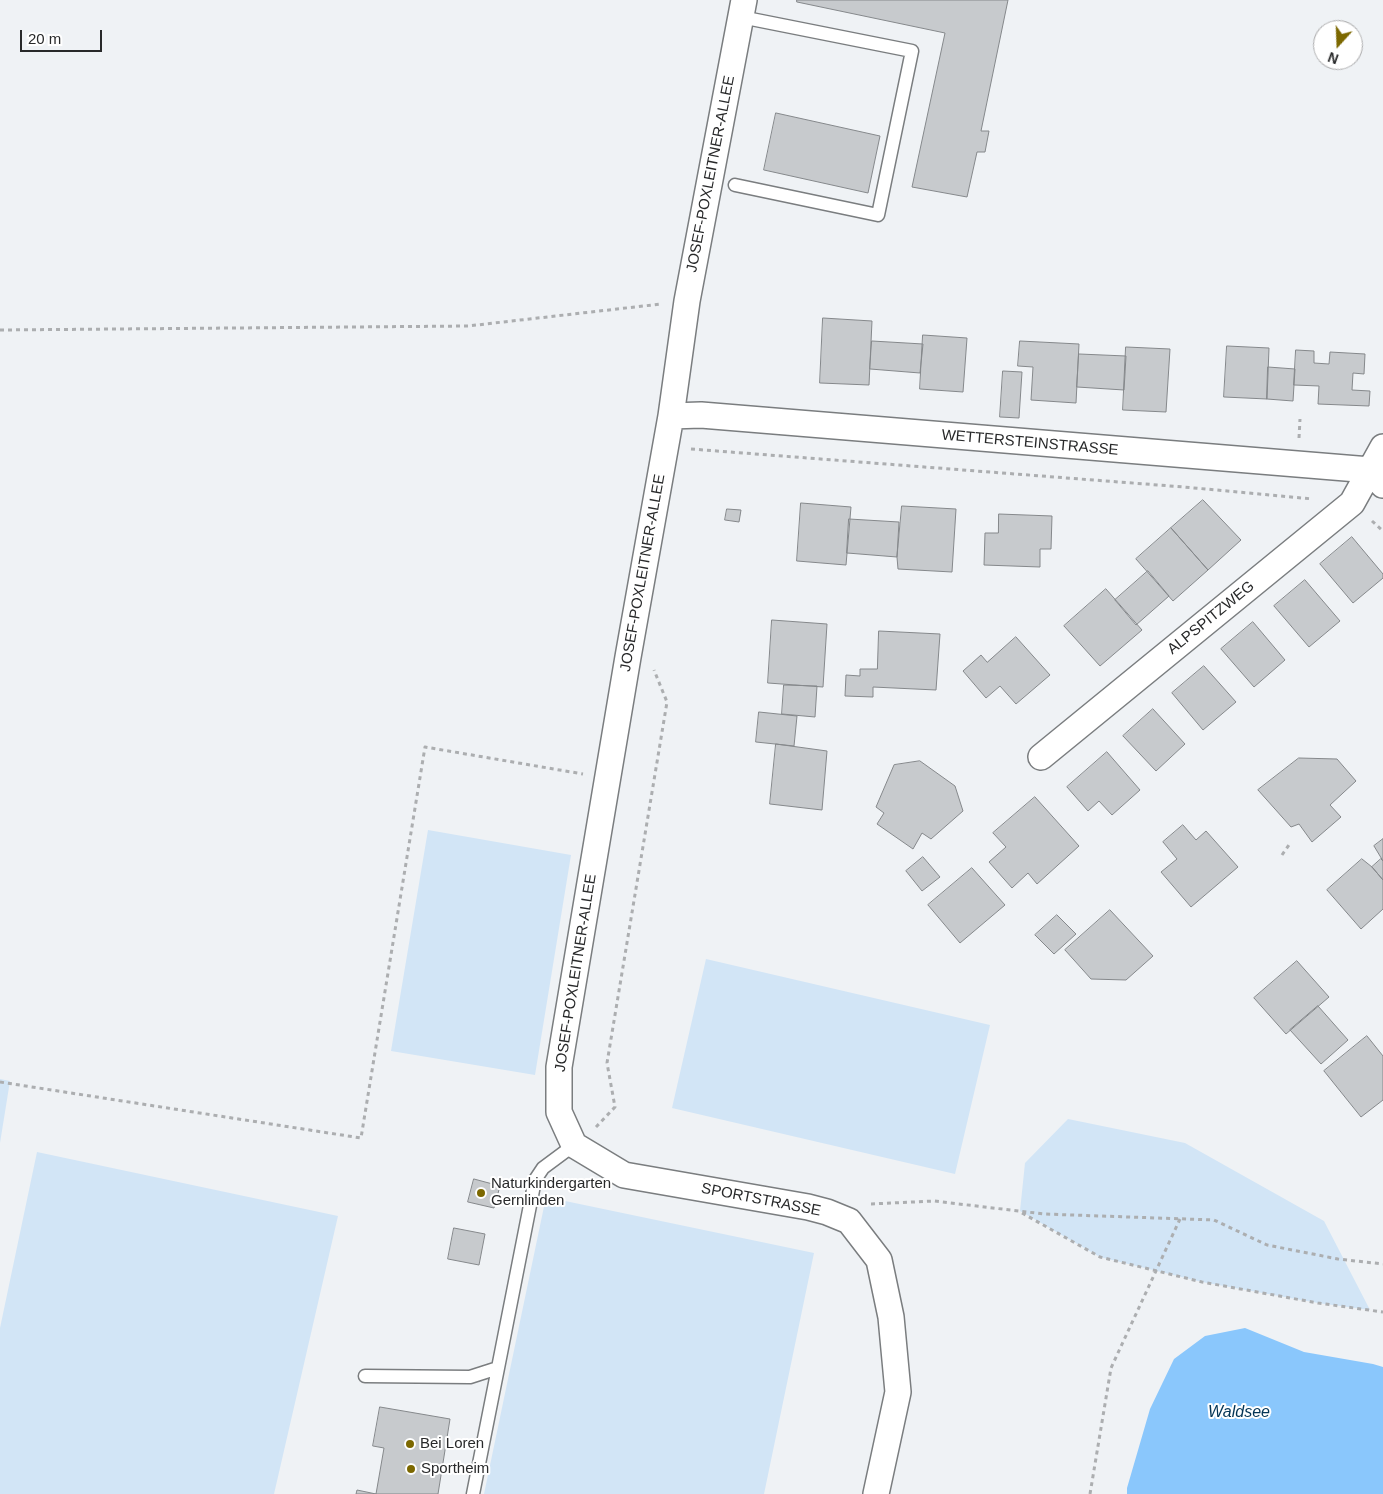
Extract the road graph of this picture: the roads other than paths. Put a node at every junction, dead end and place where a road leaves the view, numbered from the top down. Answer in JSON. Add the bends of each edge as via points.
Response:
{"nodes":[{"id":1,"x":742,"y":8,"type":"edge"},
{"id":2,"x":735,"y":185,"type":"dead end"},
{"id":3,"x":671,"y":416,"type":"junction"},
{"id":4,"x":1383,"y":447,"type":"edge"},
{"id":5,"x":1376,"y":478,"type":"edge"},
{"id":6,"x":1041,"y":757,"type":"dead end"},
{"id":7,"x":574,"y":1145,"type":"junction"},
{"id":8,"x":498,"y":1368,"type":"junction"},
{"id":9,"x":366,"y":1376,"type":"dead end"},
{"id":10,"x":473,"y":1494,"type":"edge"},
{"id":11,"x":876,"y":1494,"type":"edge"}],
"edges":[{"from":1,"to":2,"type":"lane","via":[[912,52],[878,215]]},
{"from":1,"to":3,"type":"street","name":"JOSEF-POXLEITNER-ALLEE","via":[[687,301]]},
{"from":3,"to":5,"type":"street","name":"WETTERSTEINSTRASSE","via":[[700,415]]},
{"from":3,"to":7,"type":"street","name":"JOSEF-POXLEITNER-ALLEE","via":[[559,1066],[559,1112]]},
{"from":4,"to":5,"type":"street","name":"ALPSPITZWEG"},
{"from":5,"to":6,"type":"street","name":"ALPSPITZWEG","via":[[1352,503]]},
{"from":7,"to":8,"type":"lane","via":[[543,1168],[535,1180]]},
{"from":7,"to":11,"type":"street","name":"SPORTSTRASSE","via":[[624,1175],[808,1207],[849,1221],[879,1260],[891,1317],[898,1392]]},
{"from":8,"to":9,"type":"lane","via":[[470,1377]]},
{"from":8,"to":10,"type":"lane"}]}
